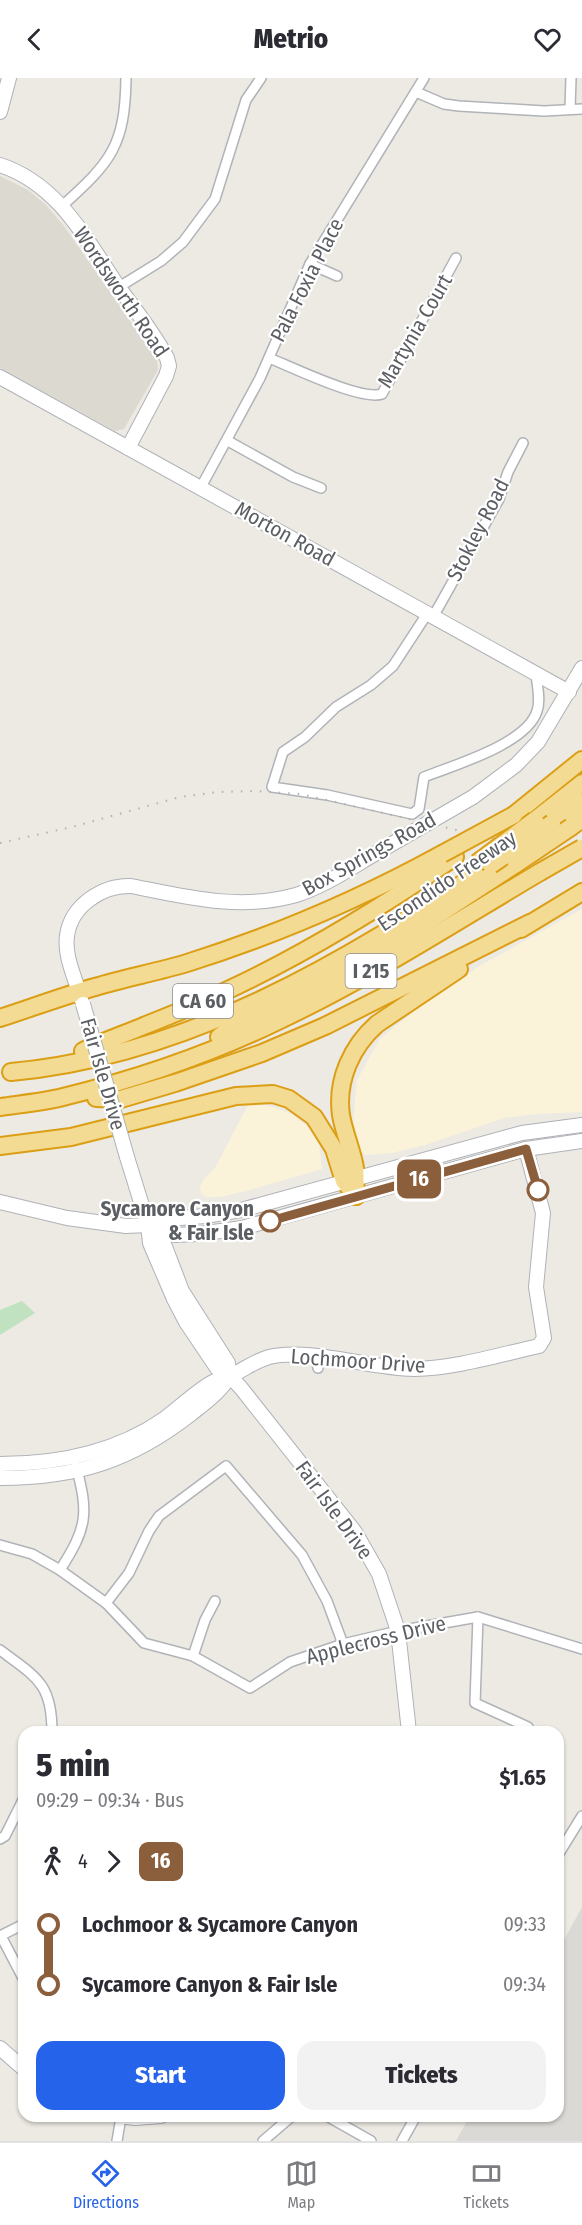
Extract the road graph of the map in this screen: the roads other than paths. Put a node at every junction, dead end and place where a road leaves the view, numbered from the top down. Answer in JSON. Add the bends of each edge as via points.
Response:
{"nodes":[{"id":1,"x":9,"y":78,"type":"edge"},
{"id":2,"x":126,"y":78,"type":"edge"},
{"id":3,"x":261,"y":78,"type":"edge"},
{"id":4,"x":424,"y":78,"type":"edge"},
{"id":5,"x":572,"y":78,"type":"edge"},
{"id":6,"x":416,"y":92,"type":"junction"},
{"id":7,"x":570,"y":109,"type":"junction"},
{"id":8,"x":582,"y":109,"type":"edge"},
{"id":9,"x":0,"y":112,"type":"edge"},
{"id":10,"x":0,"y":165,"type":"edge"},
{"id":11,"x":62,"y":206,"type":"junction"},
{"id":12,"x":456,"y":258,"type":"dead end"},
{"id":13,"x":310,"y":264,"type":"junction"},
{"id":14,"x":336,"y":276,"type":"dead end"},
{"id":15,"x":119,"y":287,"type":"junction"},
{"id":16,"x":269,"y":358,"type":"junction"},
{"id":17,"x":0,"y":377,"type":"edge"},
{"id":18,"x":228,"y":441,"type":"junction"},
{"id":19,"x":523,"y":443,"type":"dead end"},
{"id":20,"x":128,"y":448,"type":"junction"},
{"id":21,"x":201,"y":487,"type":"junction"},
{"id":22,"x":321,"y":488,"type":"dead end"},
{"id":23,"x":430,"y":616,"type":"junction"},
{"id":24,"x":582,"y":668,"type":"edge"},
{"id":25,"x":536,"y":674,"type":"junction"},
{"id":26,"x":569,"y":692,"type":"junction"},
{"id":27,"x":582,"y":760,"type":"edge"},
{"id":28,"x":582,"y":783,"type":"edge"},
{"id":29,"x":582,"y":802,"type":"edge"},
{"id":30,"x":576,"y":823,"type":"edge"},
{"id":31,"x":582,"y":848,"type":"edge"},
{"id":32,"x":448,"y":856,"type":"junction"},
{"id":33,"x":484,"y":864,"type":"junction"},
{"id":34,"x":579,"y":894,"type":"edge"},
{"id":35,"x":530,"y":923,"type":"junction"},
{"id":36,"x":81,"y":998,"type":"junction"},
{"id":37,"x":0,"y":1018,"type":"edge"},
{"id":38,"x":195,"y":1056,"type":"junction"},
{"id":39,"x":69,"y":1059,"type":"junction"},
{"id":40,"x":5,"y":1073,"type":"edge"},
{"id":41,"x":62,"y":1098,"type":"junction"},
{"id":42,"x":0,"y":1107,"type":"edge"},
{"id":43,"x":582,"y":1125,"type":"edge"},
{"id":44,"x":582,"y":1142,"type":"edge"},
{"id":45,"x":0,"y":1146,"type":"edge"},
{"id":46,"x":526,"y":1149,"type":"junction"},
{"id":47,"x":350,"y":1180,"type":"junction"},
{"id":48,"x":356,"y":1196,"type":"junction"},
{"id":49,"x":0,"y":1202,"type":"edge"},
{"id":50,"x":148,"y":1225,"type":"junction"},
{"id":51,"x":230,"y":1376,"type":"junction"},
{"id":52,"x":0,"y":1464,"type":"edge"},
{"id":53,"x":76,"y":1465,"type":"junction"},
{"id":54,"x":0,"y":1478,"type":"edge"},
{"id":55,"x":0,"y":1545,"type":"edge"},
{"id":56,"x":60,"y":1570,"type":"junction"},
{"id":57,"x":215,"y":1601,"type":"dead end"},
{"id":58,"x":106,"y":1603,"type":"junction"},
{"id":59,"x":478,"y":1617,"type":"junction"},
{"id":60,"x":398,"y":1631,"type":"junction"},
{"id":61,"x":343,"y":1644,"type":"junction"},
{"id":62,"x":582,"y":1649,"type":"edge"},
{"id":63,"x":0,"y":1650,"type":"edge"},
{"id":64,"x":193,"y":1656,"type":"junction"},
{"id":65,"x":52,"y":1726,"type":"edge"},
{"id":66,"x":408,"y":1726,"type":"edge"},
{"id":67,"x":526,"y":1726,"type":"edge"},
{"id":68,"x":18,"y":1810,"type":"edge"},
{"id":69,"x":582,"y":1816,"type":"edge"},
{"id":70,"x":0,"y":1839,"type":"edge"},
{"id":71,"x":564,"y":1846,"type":"edge"},
{"id":72,"x":18,"y":1927,"type":"edge"},
{"id":73,"x":0,"y":1936,"type":"edge"},
{"id":74,"x":18,"y":1969,"type":"edge"},
{"id":75,"x":0,"y":2048,"type":"edge"},
{"id":76,"x":18,"y":2064,"type":"edge"},
{"id":77,"x":119,"y":2122,"type":"edge"},
{"id":78,"x":285,"y":2122,"type":"edge"},
{"id":79,"x":338,"y":2122,"type":"edge"},
{"id":80,"x":413,"y":2122,"type":"edge"},
{"id":81,"x":117,"y":2141,"type":"edge"},
{"id":82,"x":263,"y":2141,"type":"edge"},
{"id":83,"x":371,"y":2141,"type":"edge"},
{"id":84,"x":402,"y":2141,"type":"edge"}],
"edges":[{"from":1,"to":9,"type":"street"},
{"from":2,"to":11,"type":"street","via":[[123,123],[116,145],[105,164]]},
{"from":3,"to":15,"type":"street","via":[[246,99],[214,199],[183,242]]},
{"from":4,"to":6,"type":"street","name":"Pala Foxia Place"},
{"from":5,"to":7,"type":"street"},
{"from":6,"to":7,"type":"street","via":[[459,106]]},
{"from":6,"to":13,"type":"street","name":"Pala Foxia Place"},
{"from":7,"to":8,"type":"street"},
{"from":10,"to":11,"type":"street","name":"Wordsworth Road","via":[[39,185]]},
{"from":11,"to":15,"type":"street","name":"Wordsworth Road"},
{"from":12,"to":16,"type":"street","name":"Martynia Court","via":[[382,394],[366,395]]},
{"from":13,"to":14,"type":"street"},
{"from":13,"to":16,"type":"street","name":"Pala Foxia Place"},
{"from":15,"to":20,"type":"street","name":"Wordsworth Road","via":[[164,351],[169,366]]},
{"from":16,"to":18,"type":"street","name":"Pala Foxia Place"},
{"from":17,"to":20,"type":"street","name":"Morton Road"},
{"from":18,"to":21,"type":"street","name":"Pala Foxia Place"},
{"from":18,"to":22,"type":"street"},
{"from":19,"to":23,"type":"street","name":"Stokley Road","via":[[499,500]]},
{"from":20,"to":21,"type":"street","name":"Morton Road"},
{"from":21,"to":23,"type":"street","name":"Morton Road"},
{"from":23,"to":25,"type":"street","name":"Morton Road"},
{"from":23,"to":25,"type":"street","name":"Stokley Road","via":[[393,666],[283,752],[272,787],[412,814],[419,809],[424,777],[507,743],[523,731],[537,711]]},
{"from":24,"to":26,"type":"street","name":"Box Springs Road"},
{"from":25,"to":26,"type":"street","name":"Morton Road"},
{"from":26,"to":36,"type":"street","name":"Box Springs Road","bridge":true,"via":[[552,722],[516,765],[473,797],[297,895],[260,903],[225,903],[131,886],[106,888],[83,904],[67,936],[72,972]]},
{"from":27,"to":32,"type":"highway","bridge":true,"via":[[514,815]]},
{"from":28,"to":33,"type":"highway","name":"Escondido Freeway","number":"I 215","bridge":true},
{"from":29,"to":33,"type":"highway","bridge":true},
{"from":30,"to":38,"type":"highway","bridge":true,"via":[[397,941],[331,980],[227,1031]]},
{"from":31,"to":38,"type":"highway","name":"Escondido Freeway","number":"I 215","bridge":true,"via":[[343,988]]},
{"from":32,"to":36,"type":"highway","via":[[319,915]]},
{"from":32,"to":39,"type":"highway","number":"CA 60","via":[[390,901],[279,966],[108,1038]]},
{"from":33,"to":39,"type":"highway","name":"Escondido Freeway","number":"I 215","via":[[278,985],[185,1026],[112,1050]]},
{"from":33,"to":40,"type":"highway","via":[[360,948],[249,1006],[112,1054],[47,1069]]},
{"from":34,"to":35,"type":"highway"},
{"from":35,"to":41,"type":"highway","via":[[325,1026],[262,1053],[121,1099]]},
{"from":35,"to":47,"type":"highway","via":[[387,1015],[356,1048],[345,1074],[340,1102],[355,1167]]},
{"from":36,"to":37,"type":"highway"},
{"from":36,"to":50,"type":"street","name":"Fair Isle Drive","bridge":true},
{"from":38,"to":41,"type":"highway","name":"Escondido Freeway","number":"I 215"},
{"from":39,"to":40,"type":"highway","name":"Escondido Freeway","number":"I 215"},
{"from":41,"to":42,"type":"highway","name":"Escondido Freeway","number":"I 215"},
{"from":43,"to":47,"type":"street","via":[[522,1133]]},
{"from":44,"to":46,"type":"street"},
{"from":45,"to":47,"type":"highway","via":[[71,1137],[236,1096],[273,1094],[289,1099],[314,1117]]},
{"from":46,"to":48,"type":"street"},
{"from":46,"to":51,"type":"street","name":"Lochmoor Drive","via":[[543,1213],[536,1287],[544,1338],[539,1346],[455,1365],[413,1369],[272,1356]]},
{"from":47,"to":48,"type":"highway"},
{"from":47,"to":50,"type":"street","via":[[241,1210]]},
{"from":48,"to":50,"type":"street","via":[[221,1232],[174,1235]]},
{"from":49,"to":50,"type":"street","via":[[83,1221]]},
{"from":50,"to":51,"type":"street","name":"Fair Isle Drive","via":[[158,1265],[186,1322],[217,1368]]},
{"from":51,"to":53,"type":"street","name":"Lochmoor Drive","via":[[223,1388],[160,1437],[122,1457]]},
{"from":51,"to":60,"type":"street","name":"Fair Isle Drive","via":[[355,1532],[379,1574]]},
{"from":52,"to":53,"type":"street","name":"Lochmoor Drive"},
{"from":53,"to":54,"type":"street","name":"Lochmoor Drive","via":[[44,1477]]},
{"from":53,"to":56,"type":"street","via":[[84,1521],[76,1545]]},
{"from":55,"to":56,"type":"street","name":"Applecross Drive","via":[[32,1554]]},
{"from":56,"to":58,"type":"street","name":"Applecross Drive"},
{"from":57,"to":64,"type":"street"},
{"from":58,"to":61,"type":"street","via":[[129,1573],[159,1516],[226,1466],[302,1555],[327,1601]]},
{"from":58,"to":64,"type":"street","name":"Applecross Drive","via":[[144,1643]]},
{"from":59,"to":60,"type":"street","name":"Applecross Drive"},
{"from":59,"to":62,"type":"street","name":"Applecross Drive"},
{"from":59,"to":67,"type":"street","via":[[475,1703]]},
{"from":60,"to":61,"type":"street","name":"Applecross Drive"},
{"from":60,"to":66,"type":"street","name":"Fair Isle Drive"},
{"from":61,"to":64,"type":"street","name":"Applecross Drive","via":[[290,1662],[249,1688]]},
{"from":63,"to":65,"type":"street","via":[[39,1679],[50,1701]]},
{"from":68,"to":70,"type":"street"},
{"from":69,"to":71,"type":"street"},
{"from":72,"to":73,"type":"street"},
{"from":73,"to":74,"type":"street"},
{"from":75,"to":76,"type":"street"},
{"from":77,"to":81,"type":"street"},
{"from":78,"to":82,"type":"street"},
{"from":79,"to":83,"type":"street"},
{"from":80,"to":84,"type":"street"}]}
